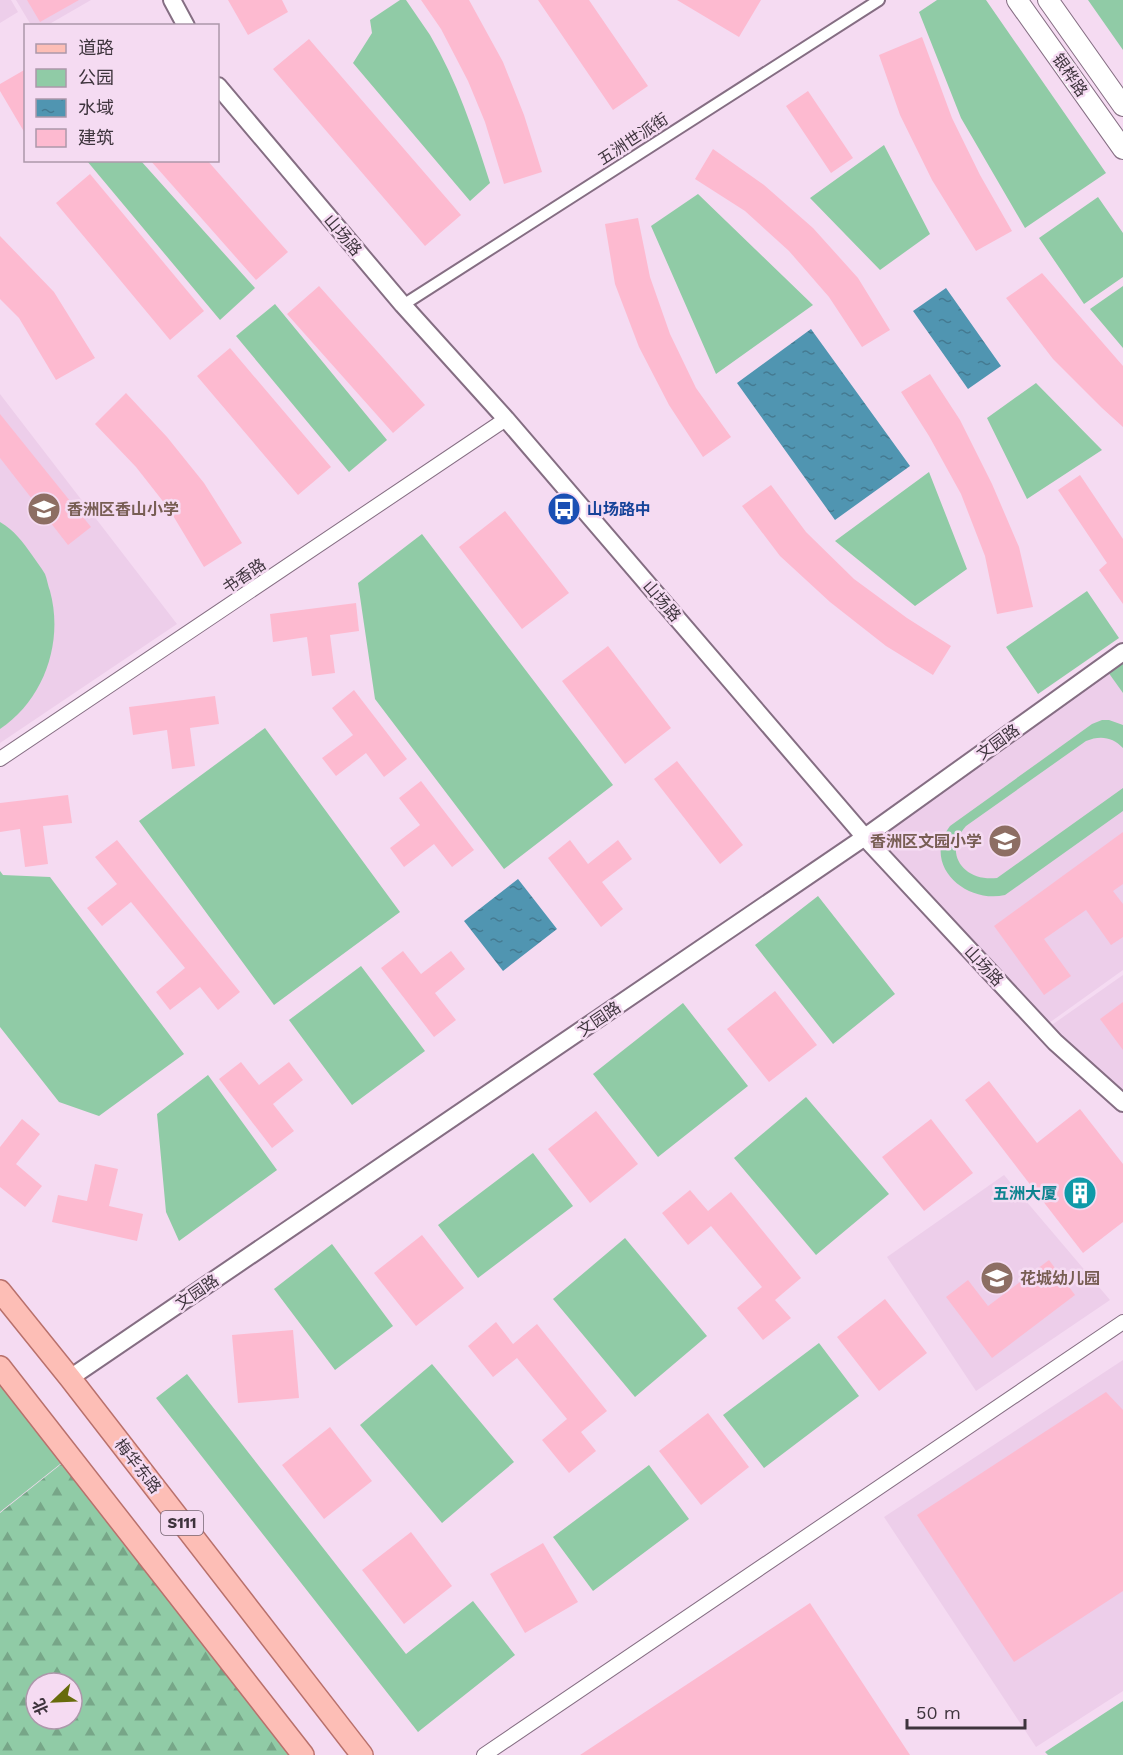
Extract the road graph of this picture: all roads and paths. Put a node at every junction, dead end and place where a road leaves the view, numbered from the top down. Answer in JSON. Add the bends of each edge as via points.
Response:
{"nodes":[{"id":1,"x":172,"y":0,"type":"edge"},
{"id":2,"x":879,"y":0,"type":"edge"},
{"id":3,"x":1017,"y":0,"type":"edge"},
{"id":4,"x":1048,"y":0,"type":"edge"},
{"id":5,"x":185,"y":24,"type":"edge"},
{"id":6,"x":219,"y":87,"type":"edge"},
{"id":7,"x":1123,"y":106,"type":"edge"},
{"id":8,"x":1123,"y":149,"type":"edge"},
{"id":9,"x":403,"y":305,"type":"junction"},
{"id":10,"x":506,"y":419,"type":"junction"},
{"id":11,"x":1123,"y":652,"type":"edge"},
{"id":12,"x":0,"y":759,"type":"edge"},
{"id":13,"x":865,"y":837,"type":"junction"},
{"id":14,"x":1123,"y":1103,"type":"edge"},
{"id":15,"x":0,"y":1291,"type":"edge"},
{"id":16,"x":1123,"y":1322,"type":"edge"},
{"id":17,"x":0,"y":1367,"type":"edge"},
{"id":18,"x":70,"y":1378,"type":"junction"},
{"id":19,"x":303,"y":1755,"type":"edge"},
{"id":20,"x":362,"y":1755,"type":"edge"},
{"id":21,"x":484,"y":1755,"type":"edge"}],
"edges":[{"from":1,"to":5,"type":"street"},
{"from":2,"to":9,"type":"street","name":"五洲世派街"},
{"from":3,"to":8,"type":"main road","name":"银桦路"},
{"from":4,"to":7,"type":"main road","name":"银桦路"},
{"from":6,"to":9,"type":"street","name":"山场路"},
{"from":9,"to":10,"type":"street","name":"山场路"},
{"from":10,"to":12,"type":"street","name":"书香路"},
{"from":10,"to":13,"type":"street","name":"山场路"},
{"from":11,"to":13,"type":"street","name":"文园路"},
{"from":13,"to":14,"type":"street","name":"山场路","via":[[1055,1042]]},
{"from":13,"to":18,"type":"street","name":"文园路"},
{"from":15,"to":18,"type":"main road","name":"梅华东路","number":"S111"},
{"from":16,"to":21,"type":"street"},
{"from":17,"to":19,"type":"main road","number":"S111"},
{"from":18,"to":20,"type":"main road","name":"梅华东路","number":"S111"}]}
